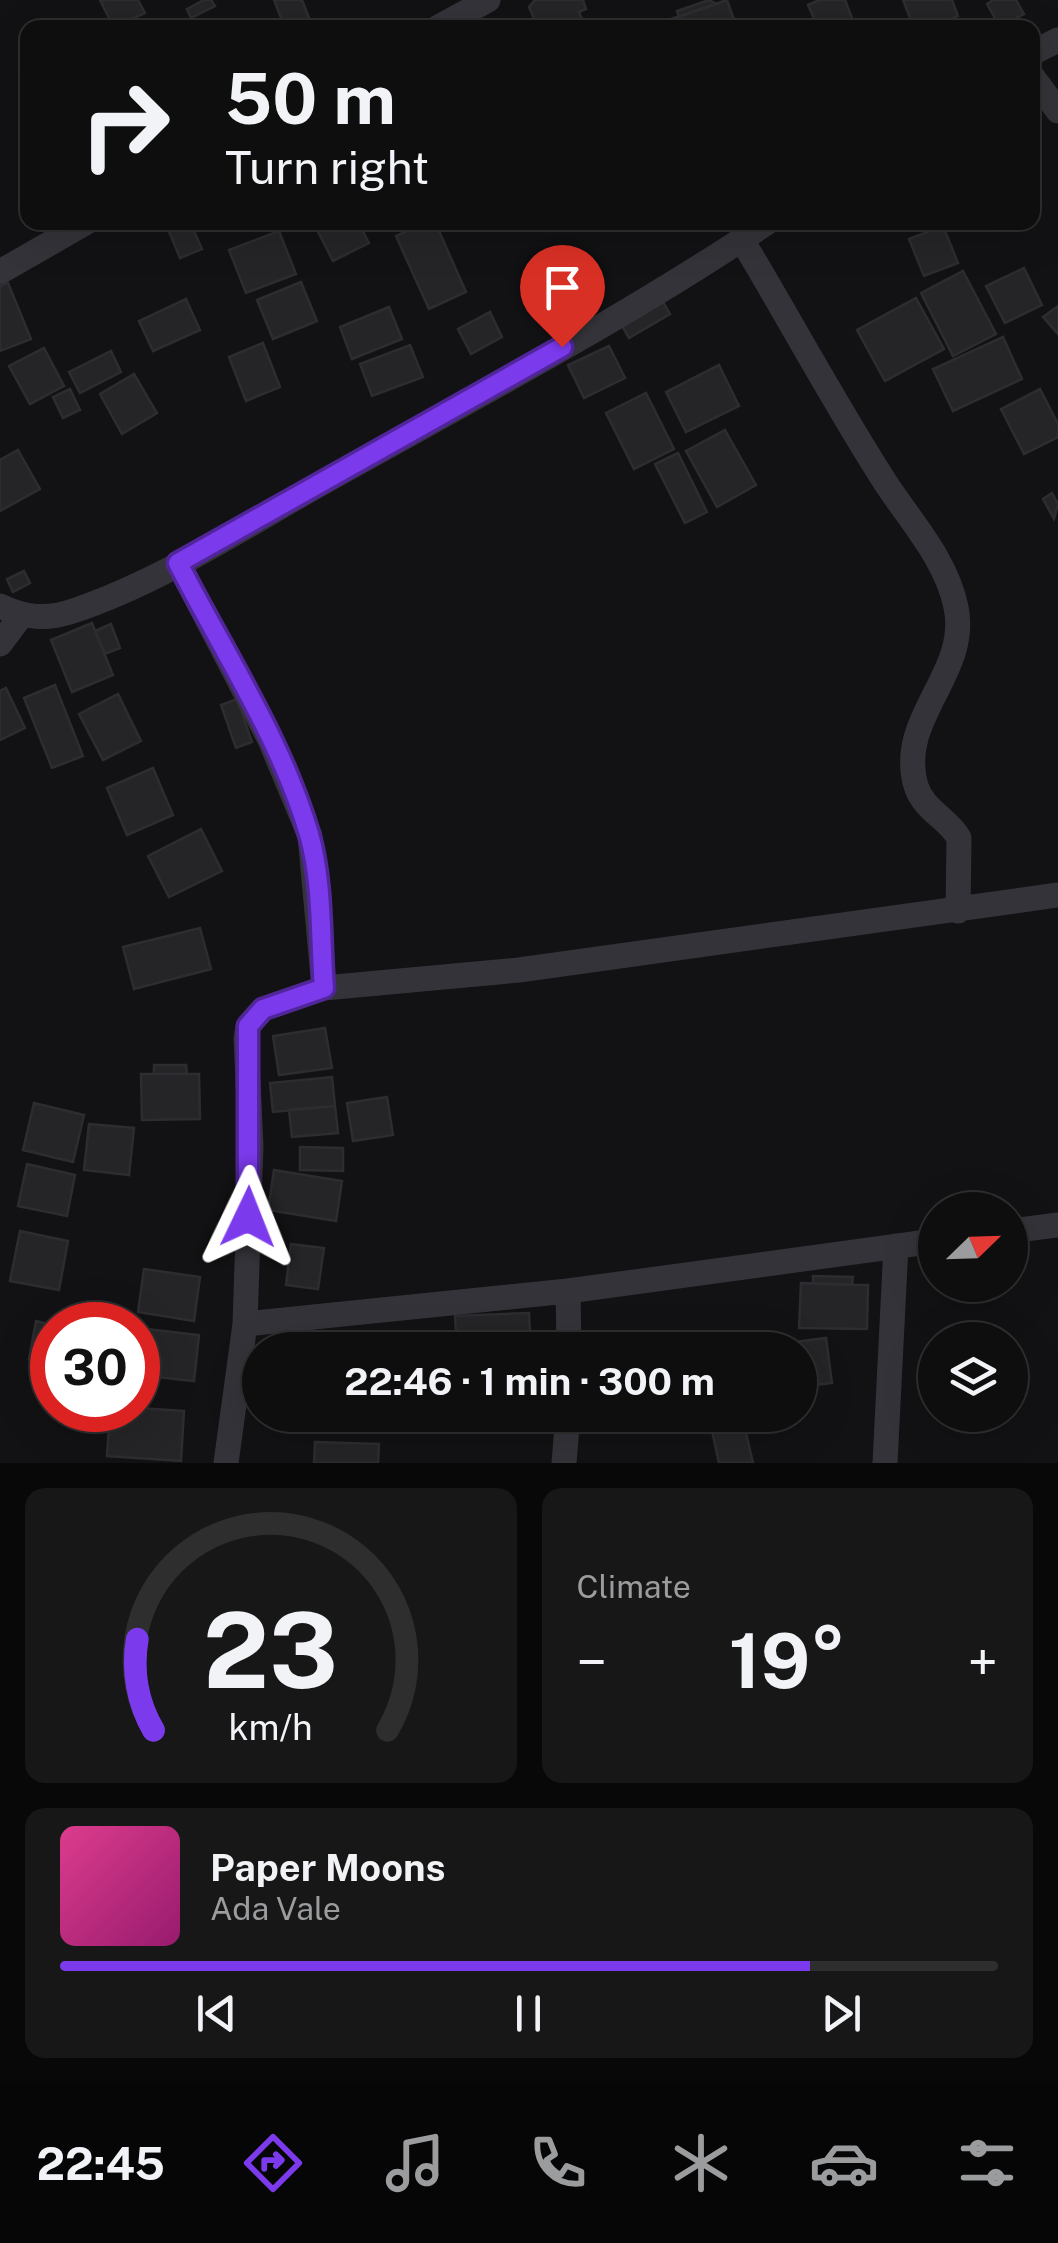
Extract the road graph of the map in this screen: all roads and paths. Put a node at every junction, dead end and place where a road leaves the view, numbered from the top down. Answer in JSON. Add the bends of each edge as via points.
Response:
{"nodes":[{"id":1,"x":488,"y":0,"type":"edge"},
{"id":2,"x":452,"y":20,"type":"edge"},
{"id":3,"x":1040,"y":87,"type":"edge"},
{"id":4,"x":1058,"y":111,"type":"edge"},
{"id":5,"x":73,"y":230,"type":"edge"},
{"id":6,"x":756,"y":230,"type":"edge"},
{"id":7,"x":742,"y":240,"type":"junction"},
{"id":8,"x":0,"y":272,"type":"edge"},
{"id":9,"x":178,"y":563,"type":"junction"},
{"id":10,"x":10,"y":611,"type":"edge"},
{"id":11,"x":0,"y":644,"type":"edge"},
{"id":12,"x":1058,"y":895,"type":"edge"},
{"id":13,"x":958,"y":910,"type":"junction"},
{"id":14,"x":324,"y":988,"type":"junction"},
{"id":15,"x":1058,"y":1225,"type":"edge"},
{"id":16,"x":1028,"y":1229,"type":"edge"},
{"id":17,"x":918,"y":1243,"type":"edge"},
{"id":18,"x":896,"y":1246,"type":"junction"},
{"id":19,"x":568,"y":1291,"type":"junction"},
{"id":20,"x":245,"y":1324,"type":"junction"},
{"id":21,"x":569,"y":1332,"type":"edge"},
{"id":22,"x":567,"y":1432,"type":"edge"},
{"id":23,"x":226,"y":1463,"type":"edge"},
{"id":24,"x":564,"y":1463,"type":"edge"},
{"id":25,"x":885,"y":1463,"type":"edge"}],
"edges":[{"from":1,"to":2,"type":"street"},
{"from":3,"to":4,"type":"street"},
{"from":5,"to":8,"type":"street"},
{"from":6,"to":7,"type":"street"},
{"from":7,"to":9,"type":"street"},
{"from":7,"to":13,"type":"street","via":[[885,482],[932,548],[956,605],[960,637],[952,667],[926,704],[912,758],[923,800],[959,838]]},
{"from":9,"to":10,"type":"street","via":[[75,610],[49,617]]},
{"from":9,"to":14,"type":"street","via":[[305,823],[315,862]]},
{"from":10,"to":11,"type":"street"},
{"from":12,"to":13,"type":"street"},
{"from":13,"to":14,"type":"street","via":[[519,970]]},
{"from":14,"to":20,"type":"street","via":[[263,1009],[248,1026]]},
{"from":15,"to":16,"type":"street"},
{"from":17,"to":18,"type":"street"},
{"from":18,"to":19,"type":"street"},
{"from":18,"to":25,"type":"street"},
{"from":19,"to":20,"type":"street"},
{"from":19,"to":21,"type":"street"},
{"from":20,"to":23,"type":"street"},
{"from":22,"to":24,"type":"street"}]}
